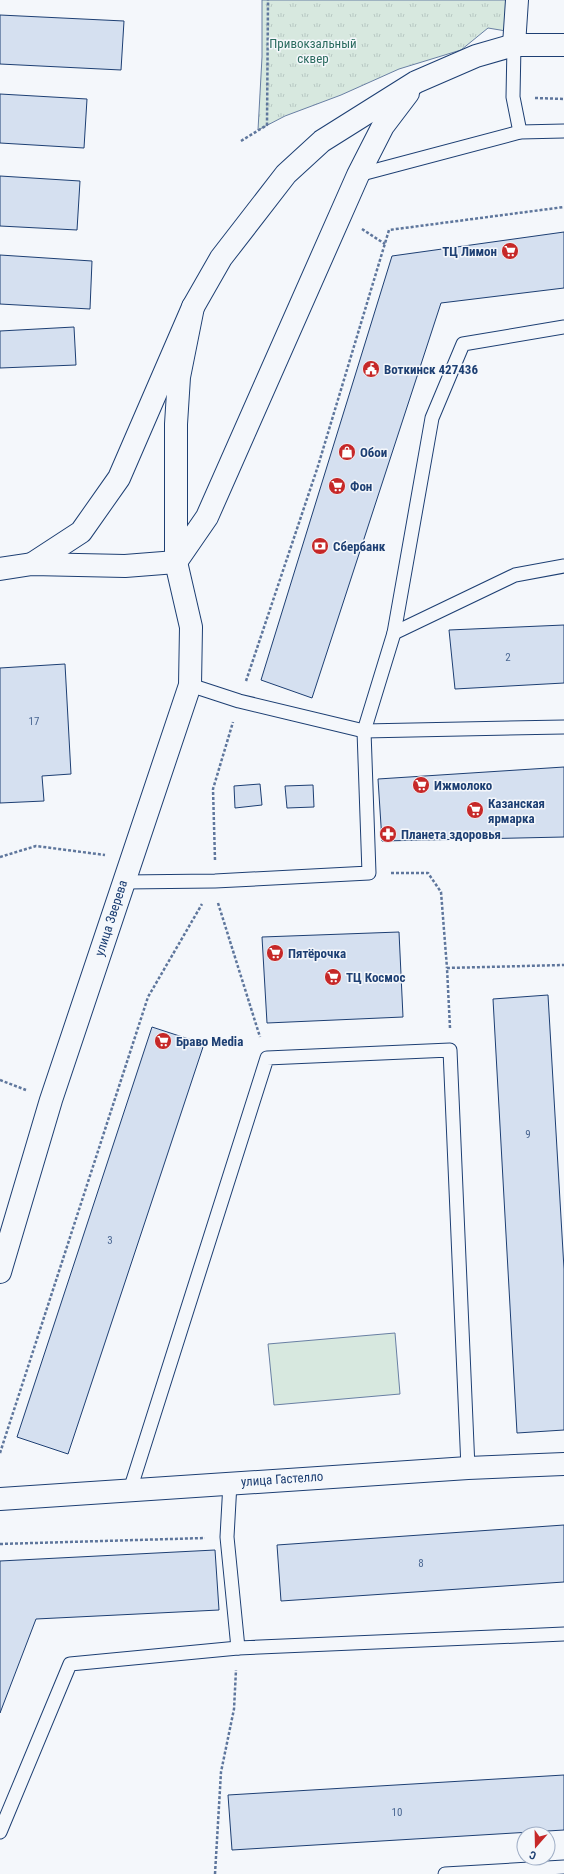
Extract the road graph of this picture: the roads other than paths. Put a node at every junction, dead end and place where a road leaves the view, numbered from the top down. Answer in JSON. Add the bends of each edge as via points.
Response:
{"nodes":[{"id":1,"x":517,"y":0,"type":"edge"},
{"id":2,"x":514,"y":45,"type":"junction"},
{"id":3,"x":564,"y":45,"type":"edge"},
{"id":4,"x":416,"y":82,"type":"junction"},
{"id":5,"x":520,"y":132,"type":"junction"},
{"id":6,"x":564,"y":132,"type":"edge"},
{"id":7,"x":358,"y":175,"type":"junction"},
{"id":8,"x":193,"y":307,"type":"junction"},
{"id":9,"x":564,"y":327,"type":"edge"},
{"id":10,"x":176,"y":562,"type":"junction"},
{"id":11,"x":32,"y":564,"type":"junction"},
{"id":12,"x":564,"y":566,"type":"edge"},
{"id":13,"x":0,"y":569,"type":"edge"},
{"id":14,"x":394,"y":633,"type":"junction"},
{"id":15,"x":190,"y":685,"type":"junction"},
{"id":16,"x":564,"y":727,"type":"edge"},
{"id":17,"x":364,"y":730,"type":"junction"},
{"id":18,"x":124,"y":882,"type":"junction"},
{"id":19,"x":0,"y":1272,"type":"edge"},
{"id":20,"x":564,"y":1464,"type":"edge"},
{"id":21,"x":468,"y":1468,"type":"junction"},
{"id":22,"x":230,"y":1482,"type":"junction"},
{"id":23,"x":130,"y":1490,"type":"junction"},
{"id":24,"x":0,"y":1499,"type":"edge"},
{"id":25,"x":564,"y":1634,"type":"edge"},
{"id":26,"x":238,"y":1648,"type":"junction"},
{"id":27,"x":0,"y":1832,"type":"edge"},
{"id":28,"x":564,"y":1867,"type":"edge"},
{"id":29,"x":444,"y":1874,"type":"edge"}],
"edges":[{"from":1,"to":2,"type":"main road"},
{"from":2,"to":3,"type":"main road"},
{"from":2,"to":4,"type":"main road","via":[[476,56]]},
{"from":2,"to":5,"type":"lane","via":[[513,97]]},
{"from":4,"to":7,"type":"main road","via":[[383,126]]},
{"from":4,"to":8,"type":"main road","via":[[322,141],[286,174],[221,258]]},
{"from":5,"to":6,"type":"lane"},
{"from":5,"to":7,"type":"lane"},
{"from":7,"to":10,"type":"main road","via":[[207,517]]},
{"from":8,"to":10,"type":"main road","name":"улица Зверева","via":[[179,377],[176,424]]},
{"from":8,"to":11,"type":"main road","via":[[119,478],[81,532]]},
{"from":9,"to":14,"type":"lane","via":[[463,344],[432,418]]},
{"from":10,"to":11,"type":"main road","via":[[125,566]]},
{"from":10,"to":15,"type":"main road","name":"улица Зверева","via":[[191,627]]},
{"from":11,"to":13,"type":"main road"},
{"from":12,"to":14,"type":"lane","via":[[516,575]]},
{"from":14,"to":17,"type":"lane"},
{"from":15,"to":17,"type":"lane","via":[[239,701]]},
{"from":15,"to":18,"type":"main road","name":"улица Зверева"},
{"from":16,"to":17,"type":"lane"},
{"from":17,"to":18,"type":"lane","via":[[368,873],[216,881]]},
{"from":18,"to":19,"type":"main road","name":"улица Зверева","via":[[51,1100]]},
{"from":20,"to":21,"type":"main road","name":"улица Гастелло"},
{"from":21,"to":22,"type":"main road","name":"улица Гастелло"},
{"from":21,"to":23,"type":"lane","via":[[450,1050],[267,1058]]},
{"from":22,"to":23,"type":"main road","name":"улица Гастелло"},
{"from":22,"to":26,"type":"lane","via":[[227,1538]]},
{"from":23,"to":24,"type":"main road","name":"улица Гастелло"},
{"from":25,"to":26,"type":"lane"},
{"from":26,"to":27,"type":"lane","via":[[70,1664]]},
{"from":28,"to":29,"type":"lane"}]}
